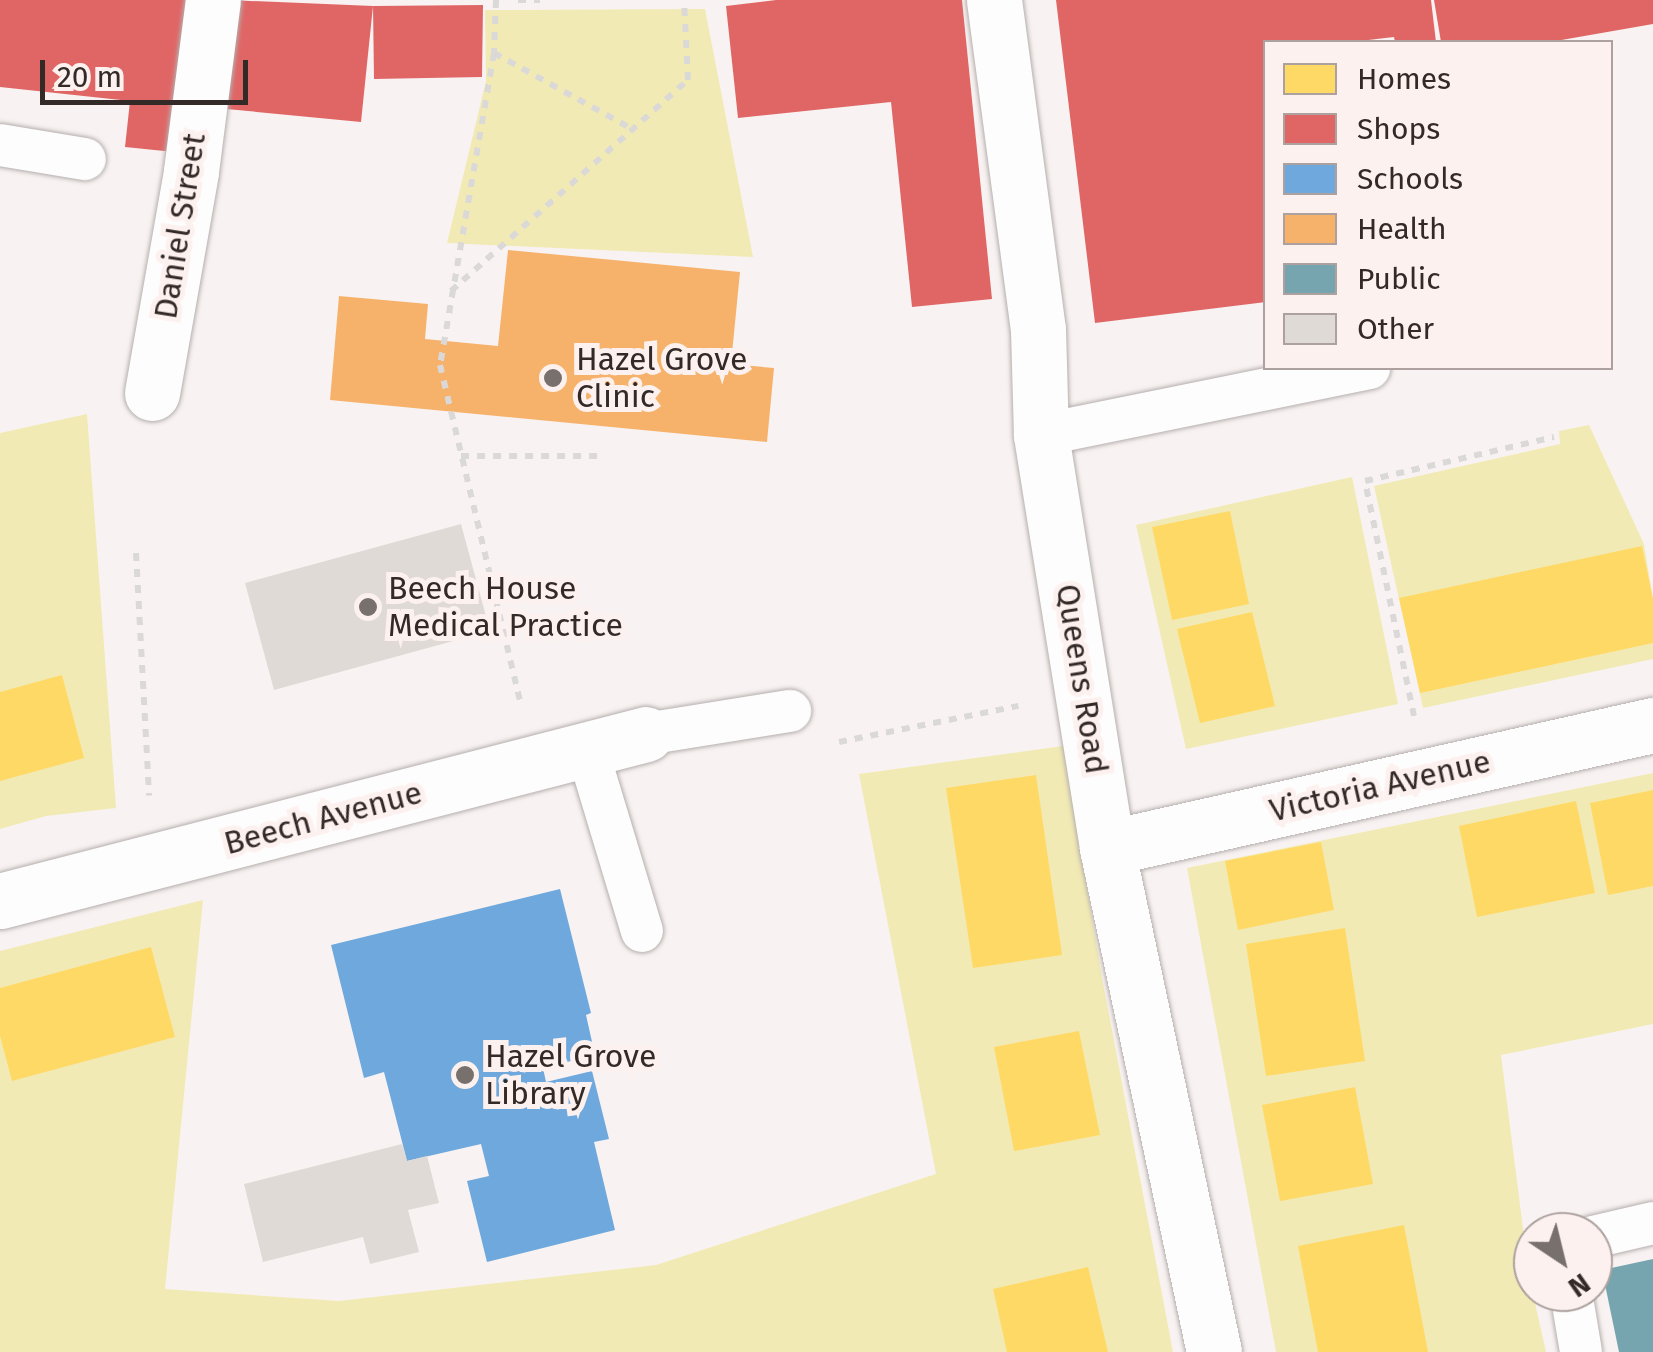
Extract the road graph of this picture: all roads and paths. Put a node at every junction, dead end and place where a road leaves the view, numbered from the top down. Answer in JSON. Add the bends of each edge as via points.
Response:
{"nodes":[{"id":1,"x":213,"y":0,"type":"edge"},
{"id":2,"x":496,"y":0,"type":"edge"},
{"id":3,"x":518,"y":0,"type":"edge"},
{"id":4,"x":540,"y":0,"type":"edge"},
{"id":5,"x":684,"y":0,"type":"edge"},
{"id":6,"x":994,"y":0,"type":"edge"},
{"id":7,"x":494,"y":53,"type":"junction"},
{"id":8,"x":632,"y":129,"type":"junction"},
{"id":9,"x":0,"y":145,"type":"edge"},
{"id":10,"x":85,"y":159,"type":"dead end"},
{"id":11,"x":450,"y":292,"type":"junction"},
{"id":12,"x":1359,"y":370,"type":"edge"},
{"id":13,"x":152,"y":393,"type":"dead end"},
{"id":14,"x":1041,"y":435,"type":"junction"},
{"id":15,"x":1554,"y":437,"type":"dead end"},
{"id":16,"x":462,"y":456,"type":"junction"},
{"id":17,"x":600,"y":456,"type":"dead end"},
{"id":18,"x":136,"y":552,"type":"dead end"},
{"id":19,"x":790,"y":712,"type":"dead end"},
{"id":20,"x":1653,"y":725,"type":"edge"},
{"id":21,"x":646,"y":734,"type":"joint"},
{"id":22,"x":587,"y":749,"type":"junction"},
{"id":23,"x":535,"y":763,"type":"junction"},
{"id":24,"x":1427,"y":776,"type":"junction"},
{"id":25,"x":1107,"y":848,"type":"junction"},
{"id":26,"x":153,"y":862,"type":"junction"},
{"id":27,"x":0,"y":901,"type":"edge"},
{"id":28,"x":642,"y":930,"type":"dead end"},
{"id":29,"x":1653,"y":1223,"type":"edge"},
{"id":30,"x":1613,"y":1232,"type":"edge"},
{"id":31,"x":1575,"y":1312,"type":"edge"},
{"id":32,"x":1214,"y":1352,"type":"edge"},
{"id":33,"x":1581,"y":1352,"type":"edge"}],
"edges":[{"from":1,"to":13,"type":"street","name":"Daniel Street"},
{"from":2,"to":7,"type":"path"},
{"from":3,"to":4,"type":"path"},
{"from":5,"to":8,"type":"path","via":[[688,80]]},
{"from":6,"to":14,"type":"street","name":"Queens Road","via":[[1038,329]]},
{"from":7,"to":8,"type":"path"},
{"from":7,"to":11,"type":"path"},
{"from":8,"to":11,"type":"path"},
{"from":9,"to":10,"type":"lane"},
{"from":11,"to":16,"type":"path","via":[[440,365]]},
{"from":12,"to":14,"type":"lane"},
{"from":14,"to":25,"type":"street","name":"Queens Road"},
{"from":15,"to":24,"type":"path","via":[[1365,481]]},
{"from":16,"to":17,"type":"path"},
{"from":16,"to":23,"type":"path"},
{"from":18,"to":26,"type":"path"},
{"from":19,"to":21,"type":"lane"},
{"from":20,"to":24,"type":"street","name":"Victoria Avenue"},
{"from":21,"to":22,"type":"street","name":"Beech Avenue"},
{"from":22,"to":23,"type":"street","name":"Beech Avenue"},
{"from":22,"to":28,"type":"lane"},
{"from":23,"to":26,"type":"street","name":"Beech Avenue"},
{"from":24,"to":25,"type":"street","name":"Victoria Avenue"},
{"from":25,"to":32,"type":"street","name":"Queens Road"},
{"from":26,"to":27,"type":"street","name":"Beech Avenue"},
{"from":29,"to":30,"type":"lane"},
{"from":31,"to":33,"type":"lane"}]}
